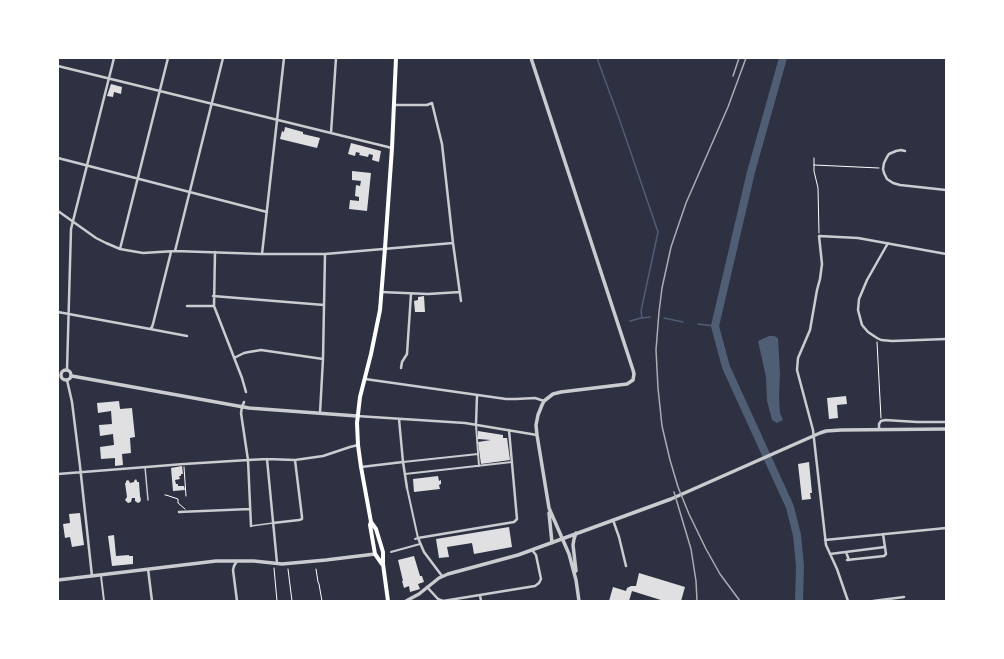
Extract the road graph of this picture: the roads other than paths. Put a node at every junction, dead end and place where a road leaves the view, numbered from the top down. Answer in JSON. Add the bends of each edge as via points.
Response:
{"nodes":[{"id":1,"x":114,"y":58,"type":"edge"},
{"id":2,"x":168,"y":58,"type":"edge"},
{"id":3,"x":223,"y":58,"type":"edge"},
{"id":4,"x":284,"y":58,"type":"edge"},
{"id":5,"x":336,"y":58,"type":"edge"},
{"id":6,"x":396,"y":58,"type":"edge"},
{"id":7,"x":531,"y":58,"type":"edge"},
{"id":8,"x":58,"y":66,"type":"edge"},
{"id":9,"x":109,"y":78,"type":"junction"},
{"id":10,"x":160,"y":91,"type":"junction"},
{"id":11,"x":212,"y":103,"type":"junction"},
{"id":12,"x":394,"y":105,"type":"junction"},
{"id":13,"x":277,"y":119,"type":"junction"},
{"id":14,"x":331,"y":133,"type":"junction"},
{"id":15,"x":392,"y":148,"type":"junction"},
{"id":16,"x":905,"y":151,"type":"dead end"},
{"id":17,"x":58,"y":158,"type":"edge"},
{"id":18,"x":87,"y":165,"type":"junction"},
{"id":19,"x":138,"y":178,"type":"junction"},
{"id":20,"x":946,"y":190,"type":"edge"},
{"id":21,"x":190,"y":191,"type":"junction"},
{"id":22,"x":58,"y":211,"type":"edge"},
{"id":23,"x":266,"y":212,"type":"junction"},
{"id":24,"x":73,"y":221,"type":"junction"},
{"id":25,"x":453,"y":243,"type":"junction"},
{"id":26,"x":888,"y":243,"type":"junction"},
{"id":27,"x":386,"y":248,"type":"junction"},
{"id":28,"x":120,"y":249,"type":"junction"},
{"id":29,"x":175,"y":251,"type":"junction"},
{"id":30,"x":171,"y":252,"type":"junction"},
{"id":31,"x":215,"y":252,"type":"junction"},
{"id":32,"x":262,"y":254,"type":"junction"},
{"id":33,"x":325,"y":254,"type":"junction"},
{"id":34,"x":946,"y":254,"type":"edge"},
{"id":35,"x":382,"y":292,"type":"junction"},
{"id":36,"x":460,"y":292,"type":"junction"},
{"id":37,"x":411,"y":294,"type":"junction"},
{"id":38,"x":213,"y":296,"type":"junction"},
{"id":39,"x":461,"y":301,"type":"dead end"},
{"id":40,"x":324,"y":305,"type":"junction"},
{"id":41,"x":186,"y":306,"type":"dead end"},
{"id":42,"x":214,"y":306,"type":"junction"},
{"id":43,"x":58,"y":312,"type":"edge"},
{"id":44,"x":69,"y":314,"type":"junction"},
{"id":45,"x":150,"y":329,"type":"junction"},
{"id":46,"x":188,"y":336,"type":"dead end"},
{"id":47,"x":946,"y":340,"type":"edge"},
{"id":48,"x":235,"y":358,"type":"junction"},
{"id":49,"x":323,"y":359,"type":"junction"},
{"id":50,"x":401,"y":368,"type":"dead end"},
{"id":51,"x":67,"y":370,"type":"junction"},
{"id":52,"x":60,"y":373,"type":"edge"},
{"id":53,"x":72,"y":376,"type":"junction"},
{"id":54,"x":400,"y":378,"type":"dead end"},
{"id":55,"x":364,"y":379,"type":"junction"},
{"id":56,"x":67,"y":380,"type":"junction"},
{"id":57,"x":399,"y":384,"type":"junction"},
{"id":58,"x":246,"y":392,"type":"dead end"},
{"id":59,"x":477,"y":395,"type":"junction"},
{"id":60,"x":544,"y":401,"type":"junction"},
{"id":61,"x":244,"y":402,"type":"dead end"},
{"id":62,"x":242,"y":407,"type":"junction"},
{"id":63,"x":320,"y":413,"type":"junction"},
{"id":64,"x":357,"y":416,"type":"junction"},
{"id":65,"x":399,"y":418,"type":"junction"},
{"id":66,"x":946,"y":422,"type":"edge"},
{"id":67,"x":476,"y":425,"type":"junction"},
{"id":68,"x":878,"y":429,"type":"junction"},
{"id":69,"x":946,"y":429,"type":"edge"},
{"id":70,"x":509,"y":430,"type":"junction"},
{"id":71,"x":537,"y":435,"type":"junction"},
{"id":72,"x":814,"y":435,"type":"junction"},
{"id":73,"x":358,"y":445,"type":"junction"},
{"id":74,"x":478,"y":454,"type":"junction"},
{"id":75,"x":267,"y":459,"type":"junction"},
{"id":76,"x":248,"y":460,"type":"junction"},
{"id":77,"x":295,"y":460,"type":"junction"},
{"id":78,"x":403,"y":462,"type":"junction"},
{"id":79,"x":512,"y":462,"type":"junction"},
{"id":80,"x":479,"y":466,"type":"junction"},
{"id":81,"x":145,"y":467,"type":"junction"},
{"id":82,"x":361,"y":467,"type":"junction"},
{"id":83,"x":81,"y":472,"type":"junction"},
{"id":84,"x":58,"y":474,"type":"edge"},
{"id":85,"x":405,"y":474,"type":"junction"},
{"id":86,"x":407,"y":488,"type":"joint"},
{"id":87,"x":148,"y":500,"type":"dead end"},
{"id":88,"x":549,"y":508,"type":"junction"},
{"id":89,"x":250,"y":509,"type":"junction"},
{"id":90,"x":179,"y":512,"type":"dead end"},
{"id":91,"x":613,"y":520,"type":"junction"},
{"id":92,"x":372,"y":522,"type":"junction"},
{"id":93,"x":273,"y":523,"type":"junction"},
{"id":94,"x":252,"y":526,"type":"joint"},
{"id":95,"x":946,"y":528,"type":"edge"},
{"id":96,"x":576,"y":533,"type":"junction"},
{"id":97,"x":883,"y":534,"type":"junction"},
{"id":98,"x":417,"y":539,"type":"junction"},
{"id":99,"x":562,"y":539,"type":"junction"},
{"id":100,"x":825,"y":540,"type":"junction"},
{"id":101,"x":552,"y":543,"type":"junction"},
{"id":102,"x":421,"y":544,"type":"junction"},
{"id":103,"x":885,"y":547,"type":"junction"},
{"id":104,"x":532,"y":550,"type":"junction"},
{"id":105,"x":391,"y":552,"type":"dead end"},
{"id":106,"x":846,"y":552,"type":"junction"},
{"id":107,"x":375,"y":554,"type":"junction"},
{"id":108,"x":830,"y":554,"type":"junction"},
{"id":109,"x":238,"y":561,"type":"junction"},
{"id":110,"x":278,"y":563,"type":"junction"},
{"id":111,"x":383,"y":564,"type":"junction"},
{"id":112,"x":626,"y":566,"type":"dead end"},
{"id":113,"x":148,"y":569,"type":"junction"},
{"id":114,"x":101,"y":574,"type":"junction"},
{"id":115,"x":92,"y":576,"type":"junction"},
{"id":116,"x":442,"y":576,"type":"junction"},
{"id":117,"x":58,"y":580,"type":"edge"},
{"id":118,"x":576,"y":580,"type":"junction"},
{"id":119,"x":428,"y":587,"type":"junction"},
{"id":120,"x":480,"y":595,"type":"junction"},
{"id":121,"x":904,"y":597,"type":"dead end"},
{"id":122,"x":104,"y":601,"type":"edge"},
{"id":123,"x":152,"y":601,"type":"edge"},
{"id":124,"x":237,"y":601,"type":"edge"},
{"id":125,"x":388,"y":601,"type":"edge"},
{"id":126,"x":406,"y":601,"type":"edge"},
{"id":127,"x":481,"y":601,"type":"edge"},
{"id":128,"x":579,"y":601,"type":"edge"},
{"id":129,"x":848,"y":601,"type":"edge"},
{"id":130,"x":873,"y":601,"type":"edge"}],
"edges":[{"from":1,"to":9,"type":"street"},
{"from":2,"to":10,"type":"street"},
{"from":3,"to":11,"type":"street"},
{"from":4,"to":13,"type":"street"},
{"from":5,"to":14,"type":"street"},
{"from":6,"to":12,"type":"main road"},
{"from":7,"to":60,"type":"street","via":[[634,370],[633,380],[627,384],[561,392]]},
{"from":8,"to":9,"type":"street"},
{"from":9,"to":10,"type":"street"},
{"from":9,"to":18,"type":"street"},
{"from":10,"to":11,"type":"street"},
{"from":10,"to":19,"type":"street"},
{"from":11,"to":13,"type":"street"},
{"from":11,"to":21,"type":"street"},
{"from":12,"to":15,"type":"main road"},
{"from":12,"to":25,"type":"street","via":[[432,103],[442,144]]},
{"from":13,"to":14,"type":"street"},
{"from":13,"to":23,"type":"street"},
{"from":14,"to":15,"type":"street"},
{"from":15,"to":27,"type":"main road"},
{"from":16,"to":20,"type":"street","via":[[889,154],[885,160],[883,169],[887,179],[896,184]]},
{"from":17,"to":18,"type":"street"},
{"from":18,"to":19,"type":"street"},
{"from":18,"to":24,"type":"street"},
{"from":19,"to":21,"type":"street"},
{"from":19,"to":28,"type":"street"},
{"from":21,"to":23,"type":"street"},
{"from":21,"to":29,"type":"street"},
{"from":22,"to":24,"type":"street"},
{"from":23,"to":32,"type":"street"},
{"from":24,"to":28,"type":"street","via":[[96,238]]},
{"from":24,"to":44,"type":"street"},
{"from":25,"to":27,"type":"street"},
{"from":25,"to":36,"type":"street"},
{"from":26,"to":34,"type":"street"},
{"from":26,"to":47,"type":"street","via":[[858,299],[862,325],[881,340]]},
{"from":26,"to":72,"type":"street","via":[[819,236],[822,264],[820,279],[810,330],[798,358],[797,370]]},
{"from":27,"to":33,"type":"street"},
{"from":27,"to":35,"type":"main road"},
{"from":28,"to":30,"type":"street","via":[[143,253]]},
{"from":29,"to":30,"type":"street"},
{"from":29,"to":31,"type":"street"},
{"from":30,"to":45,"type":"street"},
{"from":31,"to":32,"type":"street"},
{"from":31,"to":38,"type":"street"},
{"from":32,"to":33,"type":"street"},
{"from":33,"to":40,"type":"street"},
{"from":35,"to":37,"type":"street"},
{"from":35,"to":55,"type":"main road","via":[[376,332]]},
{"from":36,"to":37,"type":"street"},
{"from":36,"to":39,"type":"street"},
{"from":37,"to":50,"type":"street","via":[[407,354]]},
{"from":38,"to":40,"type":"street"},
{"from":38,"to":42,"type":"street"},
{"from":40,"to":49,"type":"street"},
{"from":41,"to":42,"type":"street"},
{"from":42,"to":48,"type":"street"},
{"from":43,"to":44,"type":"street"},
{"from":44,"to":45,"type":"street"},
{"from":44,"to":51,"type":"street"},
{"from":45,"to":46,"type":"street"},
{"from":48,"to":49,"type":"street","via":[[261,350]]},
{"from":48,"to":58,"type":"street"},
{"from":49,"to":63,"type":"street"},
{"from":51,"to":52,"type":"street"},
{"from":51,"to":53,"type":"street"},
{"from":52,"to":56,"type":"street","via":[[62,378]]},
{"from":53,"to":56,"type":"street"},
{"from":53,"to":62,"type":"street"},
{"from":54,"to":57,"type":"street"},
{"from":55,"to":57,"type":"street"},
{"from":55,"to":64,"type":"main road"},
{"from":56,"to":83,"type":"street"},
{"from":57,"to":59,"type":"street"},
{"from":59,"to":60,"type":"street","via":[[506,399],[535,398]]},
{"from":59,"to":67,"type":"street"},
{"from":60,"to":71,"type":"street","via":[[538,414]]},
{"from":61,"to":62,"type":"street"},
{"from":62,"to":63,"type":"street"},
{"from":62,"to":76,"type":"street"},
{"from":63,"to":64,"type":"street"},
{"from":64,"to":65,"type":"street"},
{"from":64,"to":73,"type":"main road"},
{"from":65,"to":67,"type":"street"},
{"from":65,"to":78,"type":"street"},
{"from":66,"to":68,"type":"street","via":[[885,420],[881,421]]},
{"from":67,"to":70,"type":"street"},
{"from":67,"to":74,"type":"street"},
{"from":68,"to":69,"type":"street"},
{"from":68,"to":72,"type":"street","via":[[834,430]]},
{"from":70,"to":71,"type":"street"},
{"from":70,"to":79,"type":"street"},
{"from":71,"to":88,"type":"street"},
{"from":72,"to":91,"type":"street","via":[[676,497]]},
{"from":72,"to":100,"type":"street"},
{"from":73,"to":77,"type":"street","via":[[323,456]]},
{"from":73,"to":82,"type":"main road"},
{"from":74,"to":78,"type":"street"},
{"from":74,"to":80,"type":"street"},
{"from":75,"to":76,"type":"street"},
{"from":75,"to":77,"type":"street"},
{"from":75,"to":93,"type":"street"},
{"from":76,"to":81,"type":"street"},
{"from":76,"to":89,"type":"street"},
{"from":77,"to":93,"type":"street","via":[[302,519]]},
{"from":78,"to":82,"type":"street"},
{"from":78,"to":85,"type":"street"},
{"from":79,"to":80,"type":"street"},
{"from":79,"to":98,"type":"street","via":[[517,519],[514,522]]},
{"from":80,"to":85,"type":"street"},
{"from":81,"to":83,"type":"street"},
{"from":81,"to":87,"type":"lane"},
{"from":82,"to":92,"type":"main road"},
{"from":83,"to":84,"type":"street"},
{"from":83,"to":115,"type":"street"},
{"from":85,"to":86,"type":"street"},
{"from":86,"to":98,"type":"street"},
{"from":88,"to":99,"type":"street"},
{"from":88,"to":101,"type":"street"},
{"from":89,"to":90,"type":"street"},
{"from":89,"to":94,"type":"street"},
{"from":91,"to":96,"type":"street"},
{"from":91,"to":112,"type":"street"},
{"from":92,"to":107,"type":"main road","via":[[370,525]]},
{"from":92,"to":111,"type":"main road","via":[[381,543]]},
{"from":93,"to":94,"type":"lane"},
{"from":93,"to":110,"type":"street"},
{"from":95,"to":97,"type":"street"},
{"from":96,"to":99,"type":"street"},
{"from":96,"to":118,"type":"street","via":[[573,545]]},
{"from":97,"to":100,"type":"street"},
{"from":97,"to":103,"type":"street"},
{"from":98,"to":102,"type":"street"},
{"from":99,"to":101,"type":"street"},
{"from":99,"to":118,"type":"street"},
{"from":100,"to":108,"type":"street"},
{"from":101,"to":104,"type":"street"},
{"from":102,"to":105,"type":"street"},
{"from":102,"to":116,"type":"street"},
{"from":103,"to":106,"type":"street"},
{"from":103,"to":106,"type":"street","via":[[884,556],[848,560]]},
{"from":104,"to":116,"type":"street"},
{"from":104,"to":120,"type":"street","via":[[536,555],[541,579],[538,585]]},
{"from":106,"to":108,"type":"street"},
{"from":107,"to":110,"type":"street"},
{"from":107,"to":111,"type":"main road"},
{"from":108,"to":129,"type":"street"},
{"from":109,"to":110,"type":"street"},
{"from":109,"to":113,"type":"street"},
{"from":109,"to":124,"type":"street","via":[[233,570]]},
{"from":111,"to":125,"type":"main road"},
{"from":113,"to":114,"type":"street"},
{"from":113,"to":123,"type":"street"},
{"from":114,"to":115,"type":"street"},
{"from":114,"to":122,"type":"street"},
{"from":115,"to":117,"type":"street"},
{"from":116,"to":119,"type":"street"},
{"from":118,"to":128,"type":"street"},
{"from":119,"to":120,"type":"street","via":[[438,599],[443,600]]},
{"from":119,"to":126,"type":"street"},
{"from":120,"to":127,"type":"street"},
{"from":121,"to":130,"type":"street"}]}
